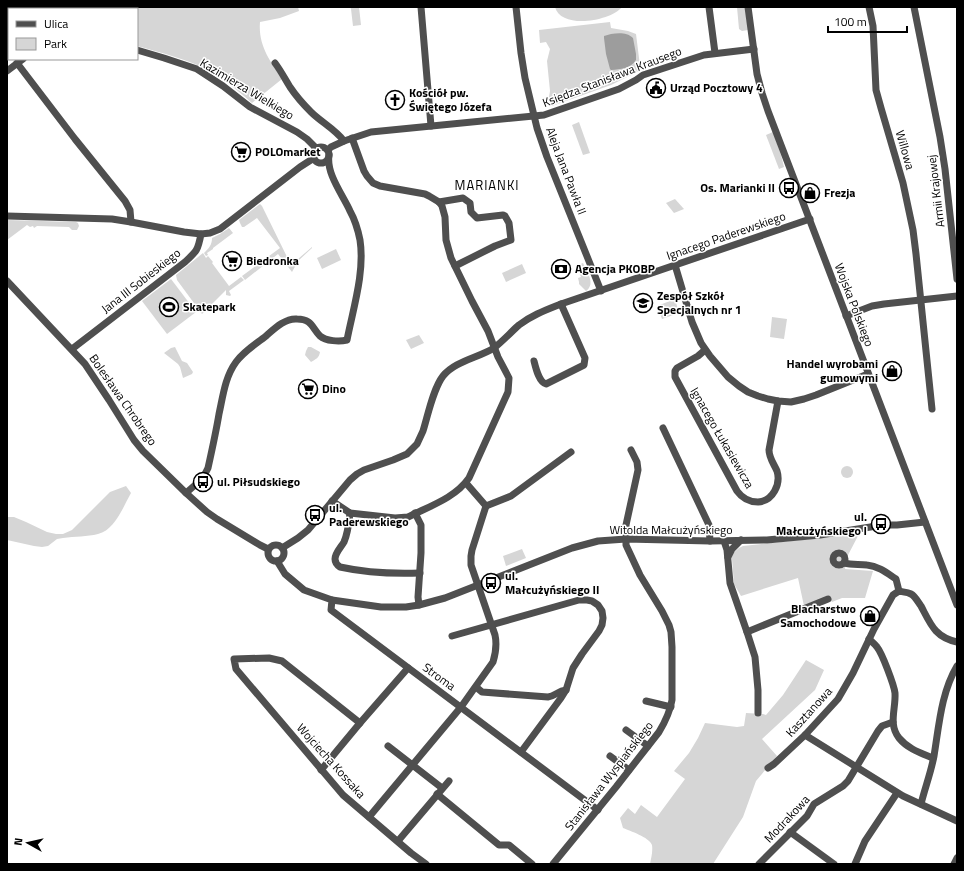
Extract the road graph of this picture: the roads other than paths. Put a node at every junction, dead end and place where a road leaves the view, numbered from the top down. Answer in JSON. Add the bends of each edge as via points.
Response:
{"nodes":[{"id":1,"x":421,"y":7,"type":"edge"},
{"id":2,"x":516,"y":7,"type":"edge"},
{"id":3,"x":709,"y":7,"type":"edge"},
{"id":4,"x":748,"y":7,"type":"edge"},
{"id":5,"x":869,"y":7,"type":"edge"},
{"id":6,"x":914,"y":7,"type":"edge"},
{"id":7,"x":754,"y":49,"type":"junction"},
{"id":8,"x":138,"y":50,"type":"edge"},
{"id":9,"x":714,"y":53,"type":"junction"},
{"id":10,"x":20,"y":61,"type":"edge"},
{"id":11,"x":275,"y":63,"type":"dead end"},
{"id":12,"x":7,"y":71,"type":"edge"},
{"id":13,"x":534,"y":117,"type":"junction"},
{"id":14,"x":431,"y":126,"type":"junction"},
{"id":15,"x":352,"y":138,"type":"junction"},
{"id":16,"x":344,"y":140,"type":"junction"},
{"id":17,"x":317,"y":149,"type":"junction"},
{"id":18,"x":328,"y":153,"type":"junction"},
{"id":19,"x":314,"y":158,"type":"junction"},
{"id":20,"x":323,"y":162,"type":"junction"},
{"id":21,"x":333,"y":177,"type":"junction"},
{"id":22,"x":439,"y":202,"type":"junction"},
{"id":23,"x":7,"y":216,"type":"edge"},
{"id":24,"x":810,"y":219,"type":"junction"},
{"id":25,"x":131,"y":222,"type":"junction"},
{"id":26,"x":201,"y":234,"type":"junction"},
{"id":27,"x":675,"y":265,"type":"junction"},
{"id":28,"x":455,"y":266,"type":"junction"},
{"id":29,"x":957,"y":280,"type":"edge"},
{"id":30,"x":7,"y":281,"type":"edge"},
{"id":31,"x":601,"y":291,"type":"junction"},
{"id":32,"x":957,"y":296,"type":"edge"},
{"id":33,"x":921,"y":300,"type":"junction"},
{"id":34,"x":560,"y":304,"type":"junction"},
{"id":35,"x":846,"y":316,"type":"junction"},
{"id":36,"x":494,"y":348,"type":"junction"},
{"id":37,"x":72,"y":349,"type":"junction"},
{"id":38,"x":705,"y":350,"type":"junction"},
{"id":39,"x":534,"y":361,"type":"dead end"},
{"id":40,"x":868,"y":374,"type":"junction"},
{"id":41,"x":778,"y":401,"type":"junction"},
{"id":42,"x":932,"y":408,"type":"dead end"},
{"id":43,"x":663,"y":428,"type":"dead end"},
{"id":44,"x":631,"y":450,"type":"dead end"},
{"id":45,"x":571,"y":452,"type":"dead end"},
{"id":46,"x":466,"y":483,"type":"junction"},
{"id":47,"x":186,"y":493,"type":"junction"},
{"id":48,"x":332,"y":501,"type":"junction"},
{"id":49,"x":486,"y":506,"type":"junction"},
{"id":50,"x":350,"y":513,"type":"junction"},
{"id":51,"x":415,"y":513,"type":"junction"},
{"id":52,"x":925,"y":522,"type":"junction"},
{"id":53,"x":626,"y":539,"type":"junction"},
{"id":54,"x":741,"y":540,"type":"junction"},
{"id":55,"x":710,"y":541,"type":"junction"},
{"id":56,"x":724,"y":541,"type":"junction"},
{"id":57,"x":282,"y":548,"type":"junction"},
{"id":58,"x":268,"y":549,"type":"junction"},
{"id":59,"x":728,"y":560,"type":"junction"},
{"id":60,"x":277,"y":561,"type":"junction"},
{"id":61,"x":844,"y":563,"type":"dead end"},
{"id":62,"x":420,"y":573,"type":"junction"},
{"id":63,"x":478,"y":586,"type":"junction"},
{"id":64,"x":898,"y":591,"type":"junction"},
{"id":65,"x":828,"y":599,"type":"dead end"},
{"id":66,"x":332,"y":600,"type":"junction"},
{"id":67,"x":419,"y":605,"type":"junction"},
{"id":68,"x":957,"y":605,"type":"edge"},
{"id":69,"x":492,"y":625,"type":"junction"},
{"id":70,"x":747,"y":632,"type":"junction"},
{"id":71,"x":452,"y":636,"type":"dead end"},
{"id":72,"x":869,"y":639,"type":"junction"},
{"id":73,"x":957,"y":642,"type":"edge"},
{"id":74,"x":957,"y":666,"type":"edge"},
{"id":75,"x":408,"y":668,"type":"junction"},
{"id":76,"x":476,"y":687,"type":"junction"},
{"id":77,"x":566,"y":690,"type":"junction"},
{"id":78,"x":646,"y":701,"type":"dead end"},
{"id":79,"x":462,"y":707,"type":"junction"},
{"id":80,"x":671,"y":707,"type":"junction"},
{"id":81,"x":758,"y":713,"type":"dead end"},
{"id":82,"x":893,"y":722,"type":"junction"},
{"id":83,"x":360,"y":723,"type":"junction"},
{"id":84,"x":626,"y":730,"type":"dead end"},
{"id":85,"x":805,"y":735,"type":"junction"},
{"id":86,"x":388,"y":746,"type":"dead end"},
{"id":87,"x":648,"y":746,"type":"junction"},
{"id":88,"x":521,"y":752,"type":"junction"},
{"id":89,"x":610,"y":756,"type":"dead end"},
{"id":90,"x":933,"y":758,"type":"junction"},
{"id":91,"x":413,"y":765,"type":"junction"},
{"id":92,"x":856,"y":767,"type":"junction"},
{"id":93,"x":768,"y":768,"type":"dead end"},
{"id":94,"x":321,"y":770,"type":"junction"},
{"id":95,"x":629,"y":770,"type":"junction"},
{"id":96,"x":449,"y":781,"type":"dead end"},
{"id":97,"x":442,"y":788,"type":"junction"},
{"id":98,"x":897,"y":793,"type":"junction"},
{"id":99,"x":437,"y":794,"type":"junction"},
{"id":100,"x":921,"y":804,"type":"junction"},
{"id":101,"x":598,"y":810,"type":"junction"},
{"id":102,"x":369,"y":817,"type":"junction"},
{"id":103,"x":957,"y":821,"type":"edge"},
{"id":104,"x":790,"y":832,"type":"junction"},
{"id":105,"x":398,"y":841,"type":"junction"},
{"id":106,"x":957,"y":858,"type":"edge"},
{"id":107,"x":426,"y":864,"type":"edge"},
{"id":108,"x":532,"y":864,"type":"edge"},
{"id":109,"x":553,"y":864,"type":"edge"},
{"id":110,"x":760,"y":864,"type":"edge"},
{"id":111,"x":834,"y":864,"type":"edge"},
{"id":112,"x":855,"y":864,"type":"edge"},
{"id":113,"x":954,"y":864,"type":"edge"}],
"edges":[{"from":1,"to":14,"type":"street"},
{"from":2,"to":13,"type":"street","name":"Aleja Jana Pawła II","via":[[524,72]]},
{"from":3,"to":9,"type":"street"},
{"from":4,"to":7,"type":"street","name":"Wojska Polskiego"},
{"from":5,"to":33,"type":"street","name":"Willowa","via":[[873,26],[876,90],[903,183],[912,225]]},
{"from":6,"to":29,"type":"street","name":"Armii Krajowej","via":[[940,137]]},
{"from":7,"to":9,"type":"street","name":"Księdza Stanisława Krausego"},
{"from":7,"to":24,"type":"street","name":"Wojska Polskiego","via":[[762,93]]},
{"from":8,"to":17,"type":"street","name":"Kazimierza Wielkiego","via":[[197,70],[250,107],[308,139]]},
{"from":9,"to":13,"type":"street","name":"Księdza Stanisława Krausego","via":[[643,75],[612,91]]},
{"from":10,"to":12,"type":"street"},
{"from":10,"to":25,"type":"street","via":[[125,201],[130,210]]},
{"from":11,"to":16,"type":"street","via":[[291,89],[307,108]]},
{"from":13,"to":14,"type":"street","name":"Księdza Stanisława Krausego"},
{"from":13,"to":31,"type":"street","name":"Aleja Jana Pawła II","via":[[547,157]]},
{"from":14,"to":15,"type":"street","name":"Księdza Stanisława Krausego","via":[[371,132]]},
{"from":15,"to":16,"type":"street","name":"Księdza Stanisława Krausego"},
{"from":15,"to":22,"type":"street","via":[[364,171],[373,183],[425,194]]},
{"from":16,"to":18,"type":"street","name":"Księdza Stanisława Krausego","via":[[332,147]]},
{"from":17,"to":18,"type":"street","via":[[326,148]]},
{"from":17,"to":19,"type":"street"},
{"from":18,"to":20,"type":"street","via":[[327,160]]},
{"from":18,"to":21,"type":"street","via":[[328,164]]},
{"from":19,"to":20,"type":"street","via":[[318,162]]},
{"from":19,"to":26,"type":"street","via":[[220,228]]},
{"from":20,"to":21,"type":"street"},
{"from":21,"to":47,"type":"street","via":[[353,218],[361,247],[360,271],[347,340],[324,339],[311,323],[295,318],[277,327],[244,353],[228,375],[208,468],[203,478]]},
{"from":22,"to":28,"type":"street","via":[[445,217],[446,240]]},
{"from":22,"to":28,"type":"street","via":[[463,198],[470,203],[471,212],[477,218],[503,215],[509,223],[511,240]]},
{"from":23,"to":25,"type":"street","via":[[112,219]]},
{"from":24,"to":27,"type":"street","name":"Ignacego Paderewskiego"},
{"from":24,"to":35,"type":"street","name":"Wojska Polskiego"},
{"from":25,"to":26,"type":"street"},
{"from":26,"to":37,"type":"street","name":"Jana III Sobieskiego","via":[[197,251],[185,262]]},
{"from":27,"to":31,"type":"street","name":"Ignacego Paderewskiego"},
{"from":27,"to":38,"type":"street","via":[[692,322]]},
{"from":28,"to":36,"type":"street"},
{"from":30,"to":37,"type":"street","name":"Bolesława Chrobrego"},
{"from":31,"to":34,"type":"street","name":"Ignacego Paderewskiego"},
{"from":32,"to":33,"type":"street"},
{"from":33,"to":35,"type":"street","via":[[872,306]]},
{"from":33,"to":42,"type":"street","name":"Willowa"},
{"from":34,"to":36,"type":"street","name":"Ignacego Paderewskiego","via":[[526,320]]},
{"from":34,"to":39,"type":"street","via":[[585,358],[584,365],[546,384],[542,382]]},
{"from":35,"to":40,"type":"street","name":"Wojska Polskiego"},
{"from":36,"to":46,"type":"street","via":[[509,378],[508,392]]},
{"from":36,"to":48,"type":"street","name":"Ignacego Paderewskiego","via":[[459,364],[444,375],[437,387],[420,438],[412,449],[401,457],[357,474]]},
{"from":37,"to":47,"type":"street","name":"Bolesława Chrobrego","via":[[90,370],[134,440]]},
{"from":38,"to":41,"type":"street","via":[[739,386],[758,396]]},
{"from":38,"to":41,"type":"street","name":"Ignacego Łukasiewicza","via":[[677,368],[675,377],[737,491],[742,497],[753,502],[769,499],[777,484],[777,471],[769,450]]},
{"from":40,"to":41,"type":"street","via":[[804,399]]},
{"from":40,"to":52,"type":"street","name":"Wojska Polskiego"},
{"from":43,"to":55,"type":"street","via":[[709,525]]},
{"from":44,"to":53,"type":"street","via":[[638,470],[626,525]]},
{"from":45,"to":49,"type":"street","via":[[510,496]]},
{"from":46,"to":49,"type":"street"},
{"from":46,"to":51,"type":"street","via":[[450,496]]},
{"from":47,"to":58,"type":"street","name":"Bolesława Chrobrego","via":[[217,519]]},
{"from":48,"to":50,"type":"street"},
{"from":48,"to":57,"type":"street","name":"Ignacego Paderewskiego","via":[[308,530]]},
{"from":49,"to":63,"type":"street","via":[[470,556]]},
{"from":50,"to":51,"type":"street","via":[[395,518],[408,517]]},
{"from":50,"to":62,"type":"street","via":[[344,543],[335,557],[337,565],[372,573]]},
{"from":51,"to":62,"type":"street","via":[[421,525]]},
{"from":52,"to":54,"type":"street","name":"Witolda Małcużyńskiego","via":[[794,538]]},
{"from":52,"to":68,"type":"street","name":"Wojska Polskiego"},
{"from":53,"to":55,"type":"street","name":"Witolda Małcużyńskiego"},
{"from":53,"to":63,"type":"street","name":"Witolda Małcużyńskiego","via":[[582,545]]},
{"from":53,"to":80,"type":"street","name":"Stanisława Wyspiańskiego","via":[[633,561],[671,632]]},
{"from":54,"to":56,"type":"street","name":"Witolda Małcużyńskiego"},
{"from":54,"to":59,"type":"street","via":[[728,555]]},
{"from":55,"to":56,"type":"street","name":"Witolda Małcużyńskiego"},
{"from":56,"to":59,"type":"street"},
{"from":57,"to":58,"type":"street","via":[[275,544]]},
{"from":57,"to":60,"type":"street","via":[[284,554]]},
{"from":58,"to":60,"type":"street","via":[[270,559]]},
{"from":59,"to":70,"type":"street","via":[[730,583]]},
{"from":60,"to":66,"type":"street","via":[[285,574],[304,590]]},
{"from":61,"to":64,"type":"street","via":[[881,569],[896,579]]},
{"from":62,"to":67,"type":"street"},
{"from":63,"to":67,"type":"street","name":"Witolda Małcużyńskiego"},
{"from":63,"to":69,"type":"street"},
{"from":64,"to":72,"type":"street","name":"Kasztanowa"},
{"from":64,"to":73,"type":"street","via":[[912,594],[938,634]]},
{"from":65,"to":70,"type":"street"},
{"from":66,"to":67,"type":"street","name":"Witolda Małcużyńskiego","via":[[380,607]]},
{"from":66,"to":75,"type":"street","name":"Stroma","via":[[332,610]]},
{"from":69,"to":71,"type":"street"},
{"from":69,"to":76,"type":"street","via":[[496,654]]},
{"from":69,"to":77,"type":"street","via":[[579,600],[592,601],[598,606],[603,618],[600,631],[573,668]]},
{"from":70,"to":81,"type":"street","via":[[757,671]]},
{"from":72,"to":82,"type":"street","via":[[879,648],[893,685]]},
{"from":72,"to":85,"type":"street","name":"Kasztanowa","via":[[838,699]]},
{"from":74,"to":90,"type":"street","via":[[942,707]]},
{"from":75,"to":79,"type":"street","name":"Stroma"},
{"from":75,"to":83,"type":"street"},
{"from":76,"to":77,"type":"street","via":[[482,692],[548,697]]},
{"from":76,"to":79,"type":"street"},
{"from":77,"to":88,"type":"street"},
{"from":78,"to":80,"type":"street"},
{"from":79,"to":88,"type":"street","name":"Stroma"},
{"from":79,"to":91,"type":"street"},
{"from":80,"to":87,"type":"street","name":"Stanisława Wyspiańskiego","via":[[664,724]]},
{"from":82,"to":90,"type":"street","via":[[899,738],[908,746]]},
{"from":82,"to":92,"type":"street","name":"Modrakowa","via":[[882,726]]},
{"from":83,"to":94,"type":"street"},
{"from":83,"to":94,"type":"street","name":"Wojciecha Kossaka","via":[[282,661],[269,658],[234,660],[236,669]]},
{"from":84,"to":87,"type":"street"},
{"from":85,"to":92,"type":"street"},
{"from":85,"to":93,"type":"street","name":"Kasztanowa"},
{"from":86,"to":91,"type":"street"},
{"from":87,"to":95,"type":"street","name":"Stanisława Wyspiańskiego"},
{"from":88,"to":101,"type":"street","name":"Stroma"},
{"from":89,"to":95,"type":"street"},
{"from":90,"to":100,"type":"street"},
{"from":91,"to":97,"type":"street"},
{"from":91,"to":102,"type":"street"},
{"from":92,"to":98,"type":"street"},
{"from":92,"to":104,"type":"street","name":"Modrakowa","via":[[843,786],[814,804]]},
{"from":94,"to":102,"type":"street","name":"Wojciecha Kossaka","via":[[343,795]]},
{"from":95,"to":101,"type":"street","name":"Stanisława Wyspiańskiego"},
{"from":96,"to":97,"type":"street"},
{"from":97,"to":99,"type":"street"},
{"from":98,"to":100,"type":"street"},
{"from":98,"to":112,"type":"street","via":[[865,841]]},
{"from":99,"to":105,"type":"street"},
{"from":99,"to":108,"type":"street","via":[[499,845],[509,845]]},
{"from":100,"to":103,"type":"street"},
{"from":101,"to":109,"type":"street","name":"Stanisława Wyspiańskiego"},
{"from":102,"to":105,"type":"street","name":"Wojciecha Kossaka"},
{"from":104,"to":110,"type":"street","name":"Modrakowa"},
{"from":104,"to":111,"type":"street"},
{"from":105,"to":107,"type":"street","name":"Wojciecha Kossaka"},
{"from":106,"to":113,"type":"street"}]}
